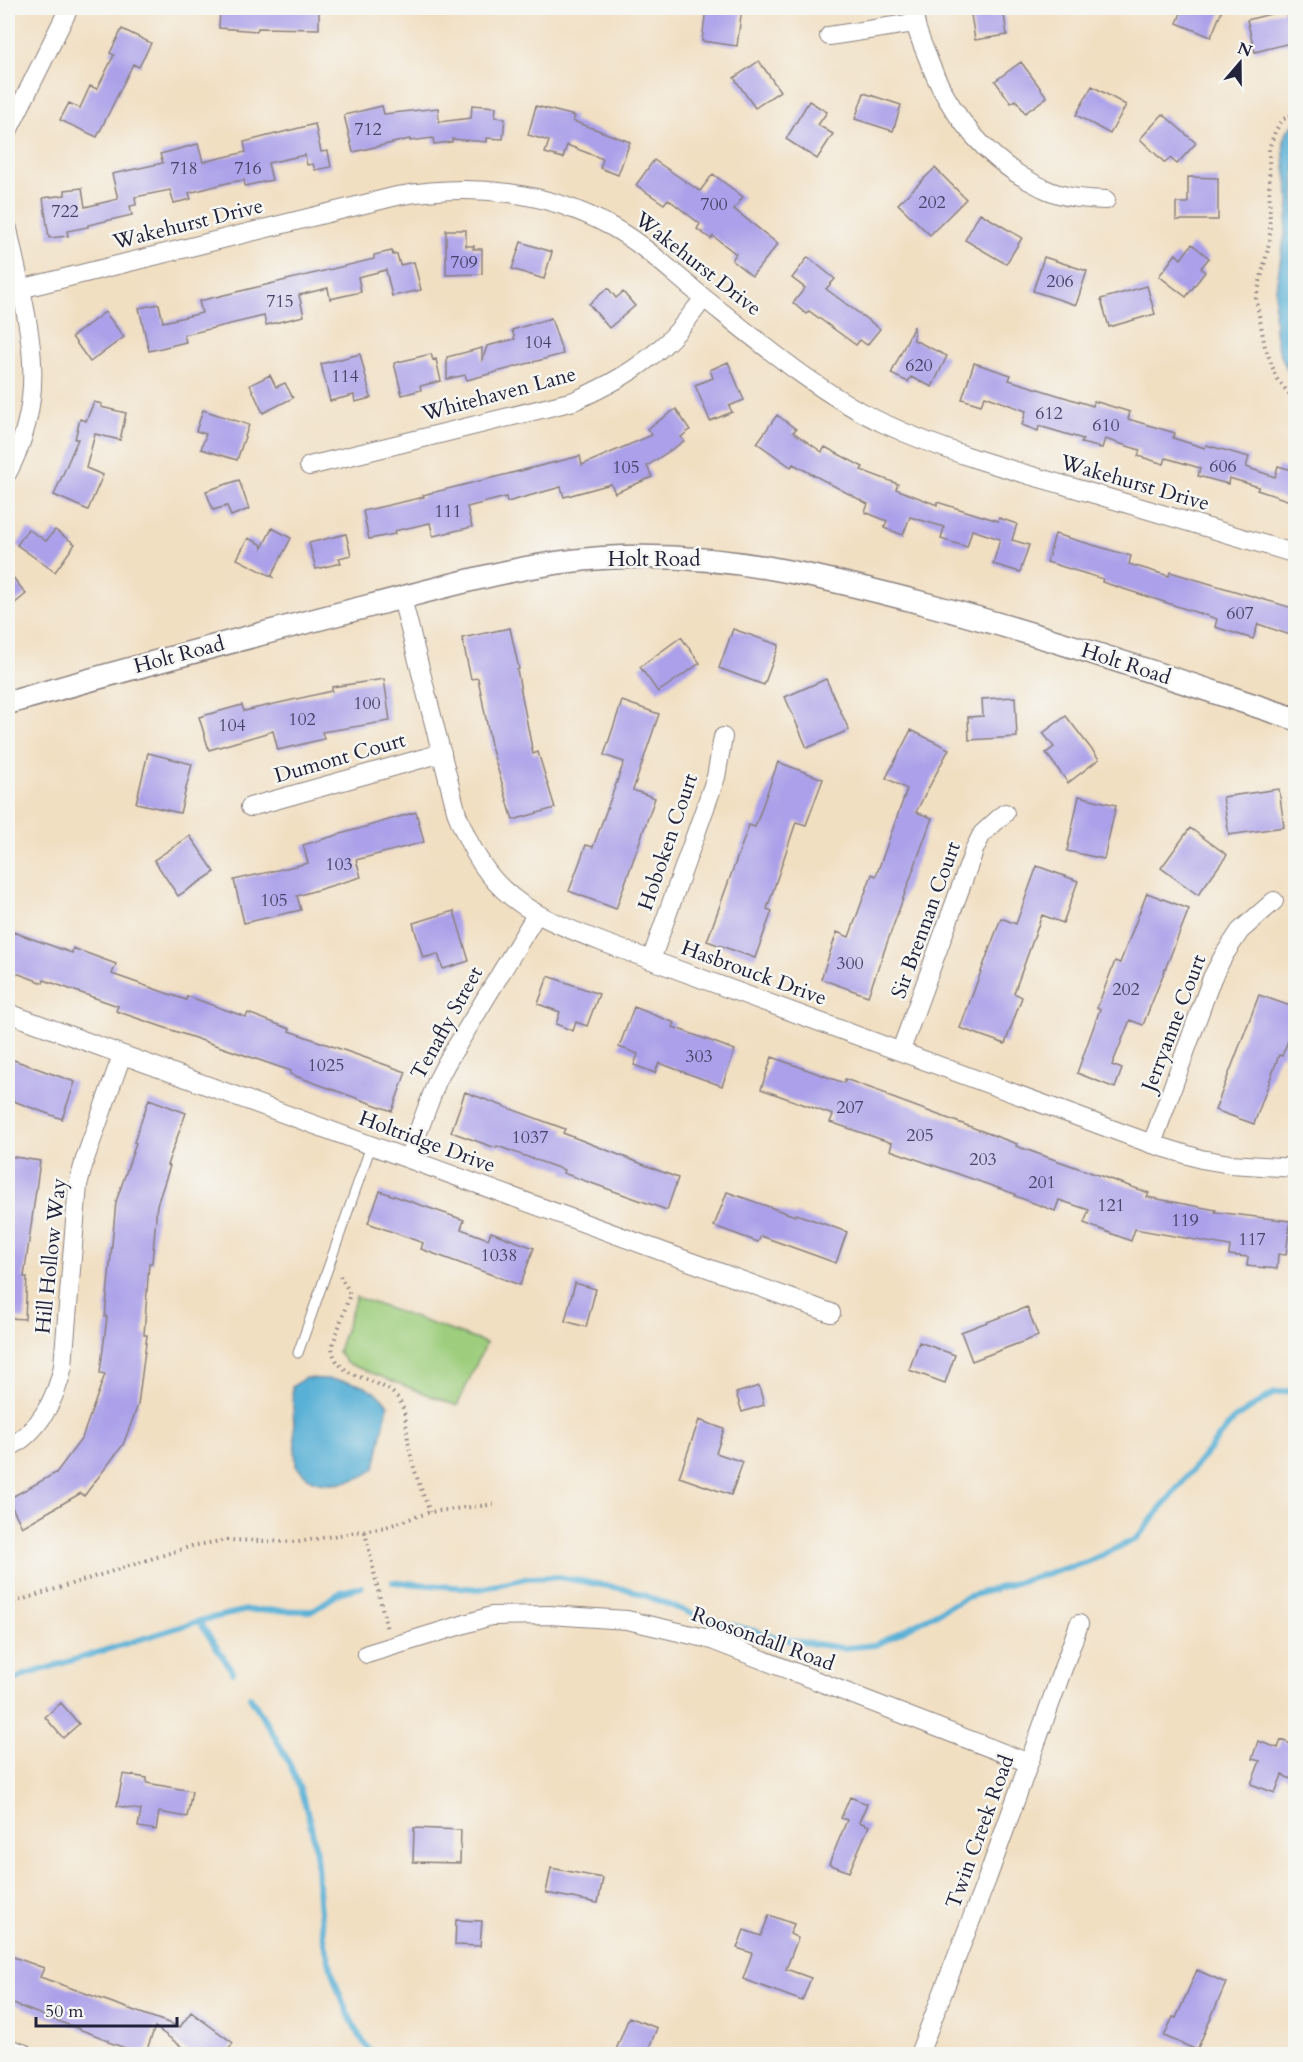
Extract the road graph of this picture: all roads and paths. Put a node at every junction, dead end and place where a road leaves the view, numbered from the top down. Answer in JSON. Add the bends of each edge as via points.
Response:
{"nodes":[{"id":1,"x":69,"y":8,"type":"edge"},
{"id":2,"x":914,"y":15,"type":"edge"},
{"id":3,"x":829,"y":36,"type":"dead end"},
{"id":4,"x":1296,"y":113,"type":"edge"},
{"id":5,"x":8,"y":131,"type":"edge"},
{"id":6,"x":1106,"y":200,"type":"dead end"},
{"id":7,"x":8,"y":229,"type":"edge"},
{"id":8,"x":14,"y":290,"type":"edge"},
{"id":9,"x":705,"y":298,"type":"junction"},
{"id":10,"x":1296,"y":402,"type":"edge"},
{"id":11,"x":309,"y":466,"type":"dead end"},
{"id":12,"x":8,"y":472,"type":"edge"},
{"id":13,"x":1296,"y":554,"type":"edge"},
{"id":14,"x":402,"y":598,"type":"junction"},
{"id":15,"x":8,"y":703,"type":"edge"},
{"id":16,"x":1296,"y":719,"type":"edge"},
{"id":17,"x":723,"y":737,"type":"dead end"},
{"id":18,"x":441,"y":753,"type":"junction"},
{"id":19,"x":250,"y":807,"type":"dead end"},
{"id":20,"x":1005,"y":813,"type":"dead end"},
{"id":21,"x":1274,"y":901,"type":"dead end"},
{"id":22,"x":536,"y":915,"type":"junction"},
{"id":23,"x":651,"y":960,"type":"junction"},
{"id":24,"x":8,"y":1013,"type":"edge"},
{"id":25,"x":901,"y":1050,"type":"junction"},
{"id":26,"x":122,"y":1055,"type":"junction"},
{"id":27,"x":1152,"y":1144,"type":"junction"},
{"id":28,"x":371,"y":1146,"type":"junction"},
{"id":29,"x":408,"y":1159,"type":"junction"},
{"id":30,"x":1296,"y":1168,"type":"edge"},
{"id":31,"x":339,"y":1268,"type":"dead end"},
{"id":32,"x":831,"y":1313,"type":"dead end"},
{"id":33,"x":298,"y":1353,"type":"dead end"},
{"id":34,"x":8,"y":1448,"type":"edge"},
{"id":35,"x":496,"y":1504,"type":"dead end"},
{"id":36,"x":430,"y":1512,"type":"junction"},
{"id":37,"x":365,"y":1532,"type":"junction"},
{"id":38,"x":8,"y":1604,"type":"edge"},
{"id":39,"x":1079,"y":1624,"type":"dead end"},
{"id":40,"x":390,"y":1646,"type":"junction"},
{"id":41,"x":367,"y":1654,"type":"dead end"},
{"id":42,"x":1029,"y":1763,"type":"junction"},
{"id":43,"x":8,"y":2048,"type":"edge"},
{"id":44,"x":25,"y":2055,"type":"edge"},
{"id":45,"x":920,"y":2055,"type":"edge"}],
"edges":[{"from":1,"to":5,"type":"street"},
{"from":2,"to":3,"type":"street"},
{"from":2,"to":6,"type":"street","via":[[930,66],[945,97],[977,141],[1002,164],[1043,189],[1072,198]]},
{"from":4,"to":10,"type":"path","via":[[1282,120],[1269,148],[1270,240],[1256,299],[1265,347],[1277,379]]},
{"from":7,"to":8,"type":"street"},
{"from":8,"to":9,"type":"street","name":"Wakehurst Drive","via":[[397,196],[474,189],[558,203],[612,227],[642,246]]},
{"from":8,"to":12,"type":"street","via":[[33,357],[31,407]]},
{"from":9,"to":11,"type":"street","name":"Whitehaven Lane","via":[[651,357],[607,386],[574,401]]},
{"from":9,"to":13,"type":"street","name":"Wakehurst Drive","via":[[811,380],[871,417],[913,436],[971,458]]},
{"from":14,"to":15,"type":"street","name":"Holt Road"},
{"from":14,"to":16,"type":"street","name":"Holt Road","via":[[486,576],[621,557],[713,559],[767,566],[836,580],[1014,628]]},
{"from":14,"to":18,"type":"street","name":"Hasbrouck Drive"},
{"from":17,"to":23,"type":"street","name":"Hoboken Court","via":[[716,777]]},
{"from":18,"to":19,"type":"street","name":"Dumont Court"},
{"from":18,"to":22,"type":"street","name":"Hasbrouck Drive","via":[[457,814],[477,859],[495,881]]},
{"from":20,"to":25,"type":"street","name":"Sir Brennan Court","via":[[982,834],[975,848]]},
{"from":21,"to":27,"type":"street","name":"Jerryanne Court","via":[[1240,931],[1212,978]]},
{"from":22,"to":23,"type":"street","name":"Hasbrouck Drive"},
{"from":22,"to":29,"type":"street","name":"Tenafly Street","via":[[447,1062]]},
{"from":23,"to":25,"type":"street","name":"Hasbrouck Drive"},
{"from":24,"to":26,"type":"street","name":"Holtridge Drive"},
{"from":25,"to":27,"type":"street","name":"Hasbrouck Drive"},
{"from":26,"to":28,"type":"street","name":"Holtridge Drive"},
{"from":26,"to":34,"type":"street","name":"Hill Hollow Way","via":[[78,1185],[59,1385],[39,1421]]},
{"from":27,"to":30,"type":"street","name":"Hasbrouck Drive","via":[[1230,1164]]},
{"from":28,"to":29,"type":"street","name":"Holtridge Drive"},
{"from":28,"to":33,"type":"lane"},
{"from":29,"to":32,"type":"street","name":"Holtridge Drive"},
{"from":31,"to":36,"type":"path","via":[[349,1298],[332,1347],[333,1356],[337,1364],[386,1388],[402,1404],[409,1448]]},
{"from":35,"to":36,"type":"path"},
{"from":36,"to":37,"type":"path"},
{"from":37,"to":38,"type":"path","via":[[298,1542],[226,1540],[192,1546]]},
{"from":37,"to":40,"type":"path"},
{"from":39,"to":42,"type":"street","name":"Twin Creek Road"},
{"from":40,"to":41,"type":"street","name":"Roosondall Road"},
{"from":40,"to":42,"type":"street","name":"Roosondall Road","via":[[491,1616],[627,1620],[709,1639]]},
{"from":42,"to":45,"type":"street","name":"Twin Creek Road"},
{"from":43,"to":44,"type":"street"}]}
